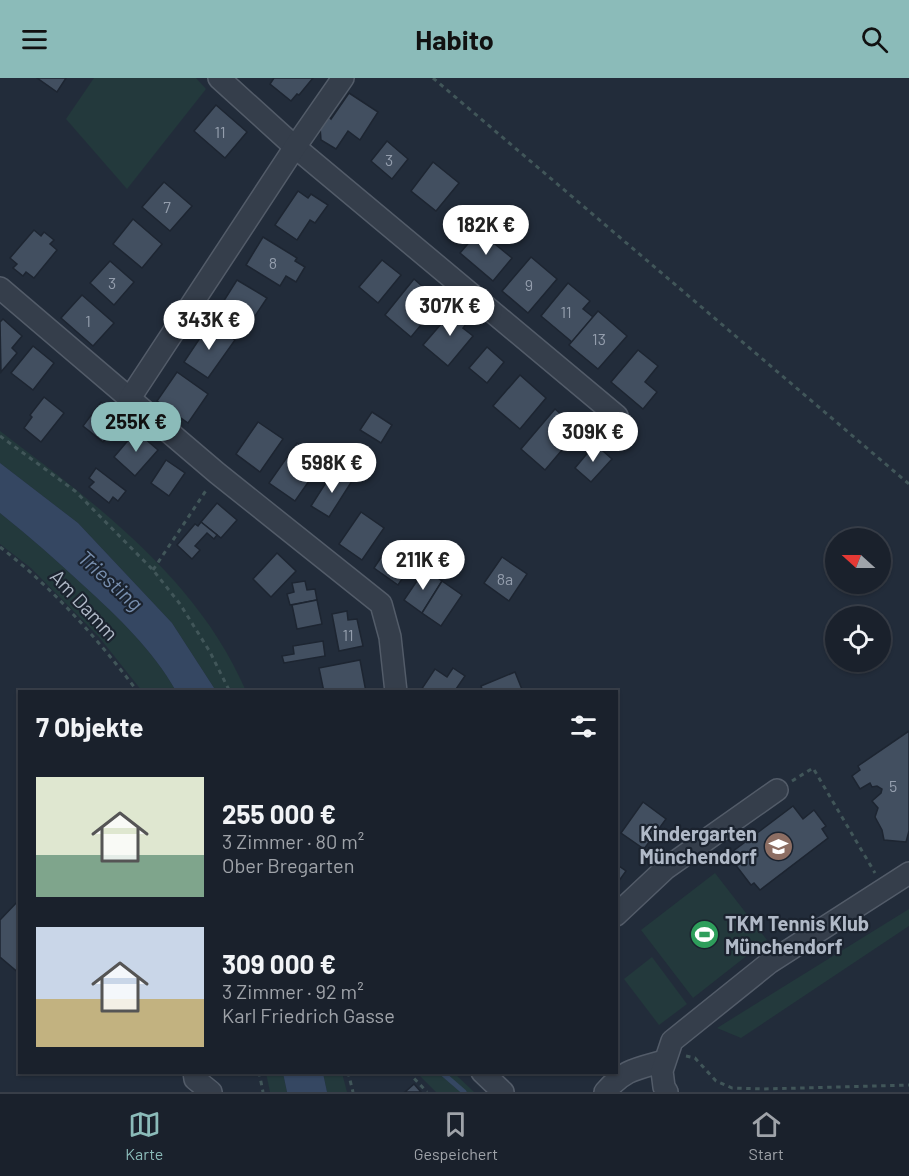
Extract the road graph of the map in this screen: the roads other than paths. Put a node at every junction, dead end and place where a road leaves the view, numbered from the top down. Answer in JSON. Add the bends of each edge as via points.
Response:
{"nodes":[{"id":1,"x":219,"y":78,"type":"edge"},
{"id":2,"x":343,"y":78,"type":"edge"},
{"id":3,"x":295,"y":147,"type":"junction"},
{"id":4,"x":0,"y":288,"type":"edge"},
{"id":5,"x":130,"y":398,"type":"junction"},
{"id":6,"x":617,"y":416,"type":"dead end"},
{"id":7,"x":396,"y":690,"type":"edge"},
{"id":8,"x":777,"y":790,"type":"road end"},
{"id":9,"x":909,"y":873,"type":"edge"},
{"id":10,"x":618,"y":913,"type":"edge"},
{"id":11,"x":664,"y":1061,"type":"junction"},
{"id":12,"x":194,"y":1074,"type":"edge"},
{"id":13,"x":484,"y":1074,"type":"edge"},
{"id":14,"x":211,"y":1092,"type":"edge"},
{"id":15,"x":503,"y":1092,"type":"edge"},
{"id":16,"x":605,"y":1092,"type":"edge"},
{"id":17,"x":667,"y":1092,"type":"edge"}],
"edges":[{"from":1,"to":3,"type":"street"},
{"from":2,"to":3,"type":"street"},
{"from":3,"to":5,"type":"street"},
{"from":3,"to":6,"type":"street"},
{"from":4,"to":5,"type":"street"},
{"from":5,"to":7,"type":"street","via":[[381,604],[390,637]]},
{"from":8,"to":10,"type":"street","via":[[665,869]]},
{"from":9,"to":11,"type":"street","via":[[769,963],[672,1041]]},
{"from":11,"to":16,"type":"street","via":[[617,1078]]},
{"from":11,"to":17,"type":"street"},
{"from":12,"to":14,"type":"street"},
{"from":13,"to":15,"type":"street"}]}
